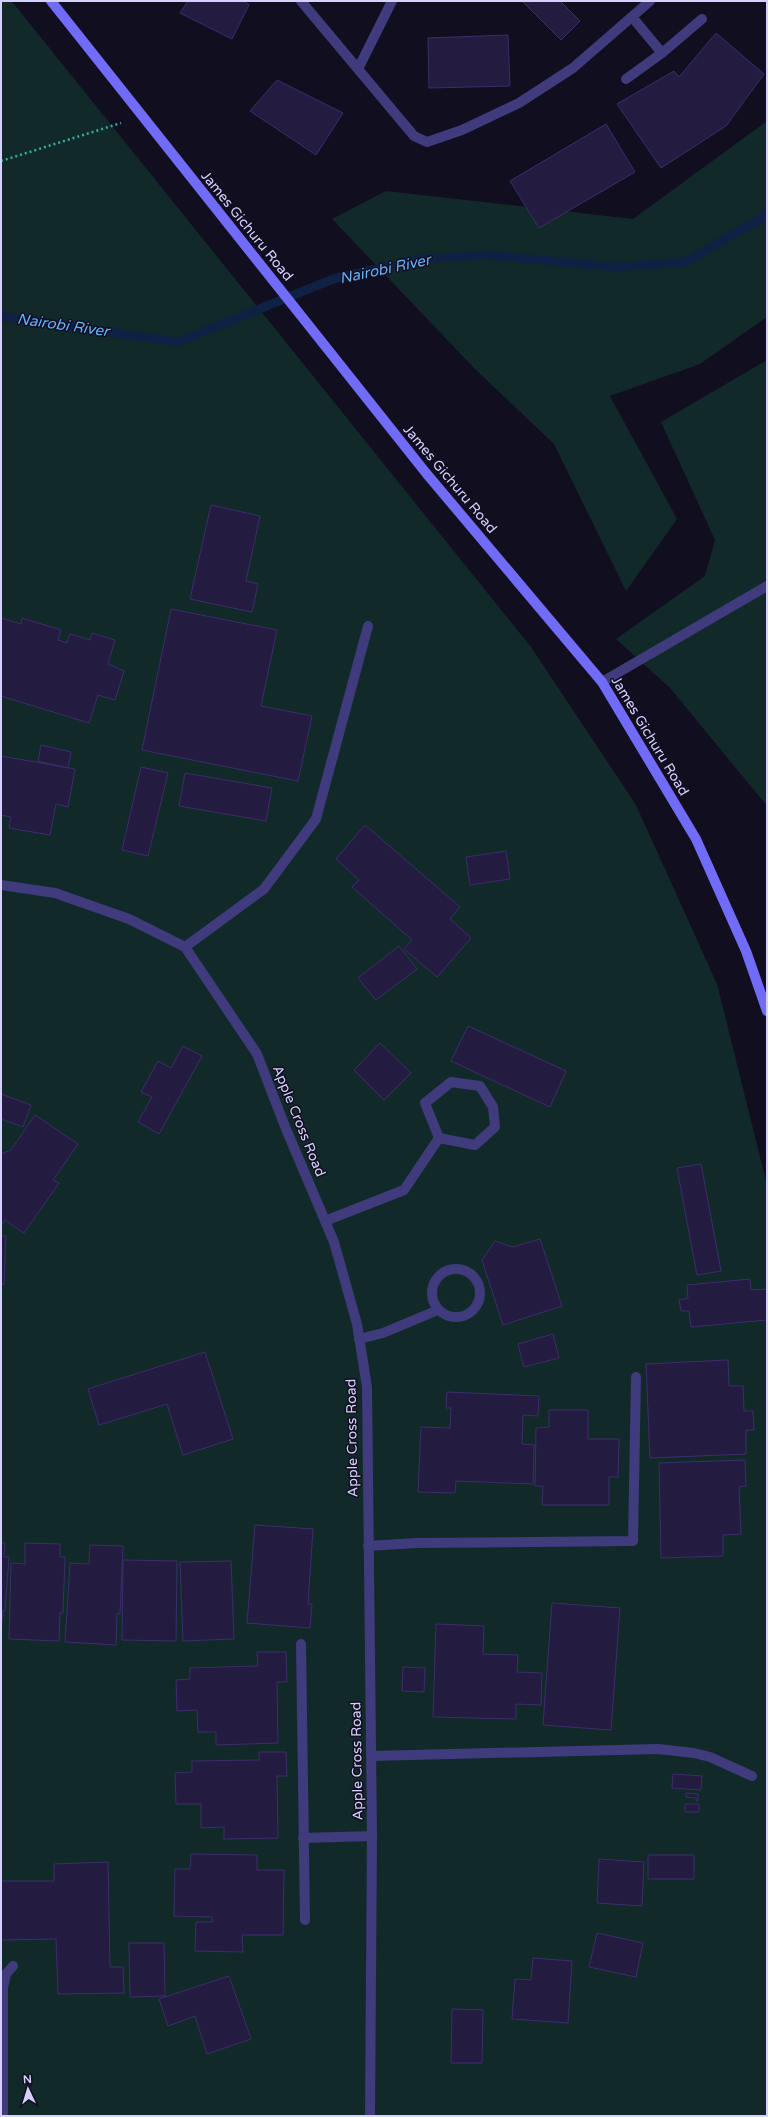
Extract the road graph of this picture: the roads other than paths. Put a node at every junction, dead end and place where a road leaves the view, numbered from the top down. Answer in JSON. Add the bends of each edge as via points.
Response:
{"nodes":[{"id":1,"x":51,"y":1,"type":"edge"},
{"id":2,"x":301,"y":1,"type":"edge"},
{"id":3,"x":392,"y":1,"type":"edge"},
{"id":4,"x":650,"y":1,"type":"edge"},
{"id":5,"x":632,"y":17,"type":"junction"},
{"id":6,"x":702,"y":19,"type":"dead end"},
{"id":7,"x":662,"y":54,"type":"junction"},
{"id":8,"x":358,"y":69,"type":"junction"},
{"id":9,"x":626,"y":79,"type":"dead end"},
{"id":10,"x":767,"y":586,"type":"edge"},
{"id":11,"x":368,"y":626,"type":"dead end"},
{"id":12,"x":602,"y":682,"type":"junction"},
{"id":13,"x":1,"y":885,"type":"edge"},
{"id":14,"x":185,"y":947,"type":"junction"},
{"id":15,"x":767,"y":1011,"type":"edge"},
{"id":16,"x":439,"y":1138,"type":"junction"},
{"id":17,"x":325,"y":1221,"type":"junction"},
{"id":18,"x":438,"y":1310,"type":"junction"},
{"id":19,"x":359,"y":1339,"type":"junction"},
{"id":20,"x":636,"y":1376,"type":"dead end"},
{"id":21,"x":368,"y":1546,"type":"junction"},
{"id":22,"x":301,"y":1644,"type":"dead end"},
{"id":23,"x":371,"y":1756,"type":"junction"},
{"id":24,"x":752,"y":1776,"type":"dead end"},
{"id":25,"x":372,"y":1836,"type":"junction"},
{"id":26,"x":303,"y":1838,"type":"junction"},
{"id":27,"x":305,"y":1920,"type":"dead end"},
{"id":28,"x":13,"y":1966,"type":"dead end"},
{"id":29,"x":3,"y":2116,"type":"edge"},
{"id":30,"x":370,"y":2116,"type":"edge"}],
"edges":[{"from":1,"to":12,"type":"main road","name":"James Gichuru Road","via":[[426,473]]},
{"from":2,"to":8,"type":"street"},
{"from":3,"to":8,"type":"street"},
{"from":4,"to":5,"type":"street"},
{"from":5,"to":7,"type":"street"},
{"from":5,"to":8,"type":"street","via":[[573,68],[519,102],[431,142],[414,136]]},
{"from":6,"to":7,"type":"street"},
{"from":7,"to":9,"type":"street"},
{"from":10,"to":12,"type":"street"},
{"from":11,"to":14,"type":"street","via":[[316,819],[264,889]]},
{"from":12,"to":15,"type":"main road","name":"James Gichuru Road","via":[[696,839],[746,951]]},
{"from":13,"to":14,"type":"street","name":"Apple Cross Road","via":[[55,893],[128,919]]},
{"from":14,"to":17,"type":"street","name":"Apple Cross Road","via":[[257,1054]]},
{"from":16,"to":16,"type":"street","via":[[425,1103],[451,1082],[480,1086],[493,1107],[495,1127],[475,1145]]},
{"from":16,"to":17,"type":"street","via":[[404,1190]]},
{"from":17,"to":19,"type":"street","name":"Apple Cross Road","via":[[338,1257]]},
{"from":18,"to":18,"type":"street","via":[[452,1318],[467,1315],[478,1304],[481,1289],[474,1276],[460,1268],[445,1270],[434,1281],[431,1296]]},
{"from":18,"to":19,"type":"street","via":[[383,1333]]},
{"from":19,"to":21,"type":"street","name":"Apple Cross Road","via":[[367,1387]]},
{"from":20,"to":21,"type":"street","via":[[633,1542],[416,1543]]},
{"from":21,"to":23,"type":"street","name":"Apple Cross Road"},
{"from":22,"to":26,"type":"street"},
{"from":23,"to":24,"type":"street","via":[[658,1749],[710,1757]]},
{"from":23,"to":25,"type":"street","name":"Apple Cross Road"},
{"from":25,"to":26,"type":"street"},
{"from":25,"to":30,"type":"street","name":"Apple Cross Road"},
{"from":26,"to":27,"type":"street"},
{"from":28,"to":29,"type":"street","via":[[6,1974],[3,1988]]}]}
